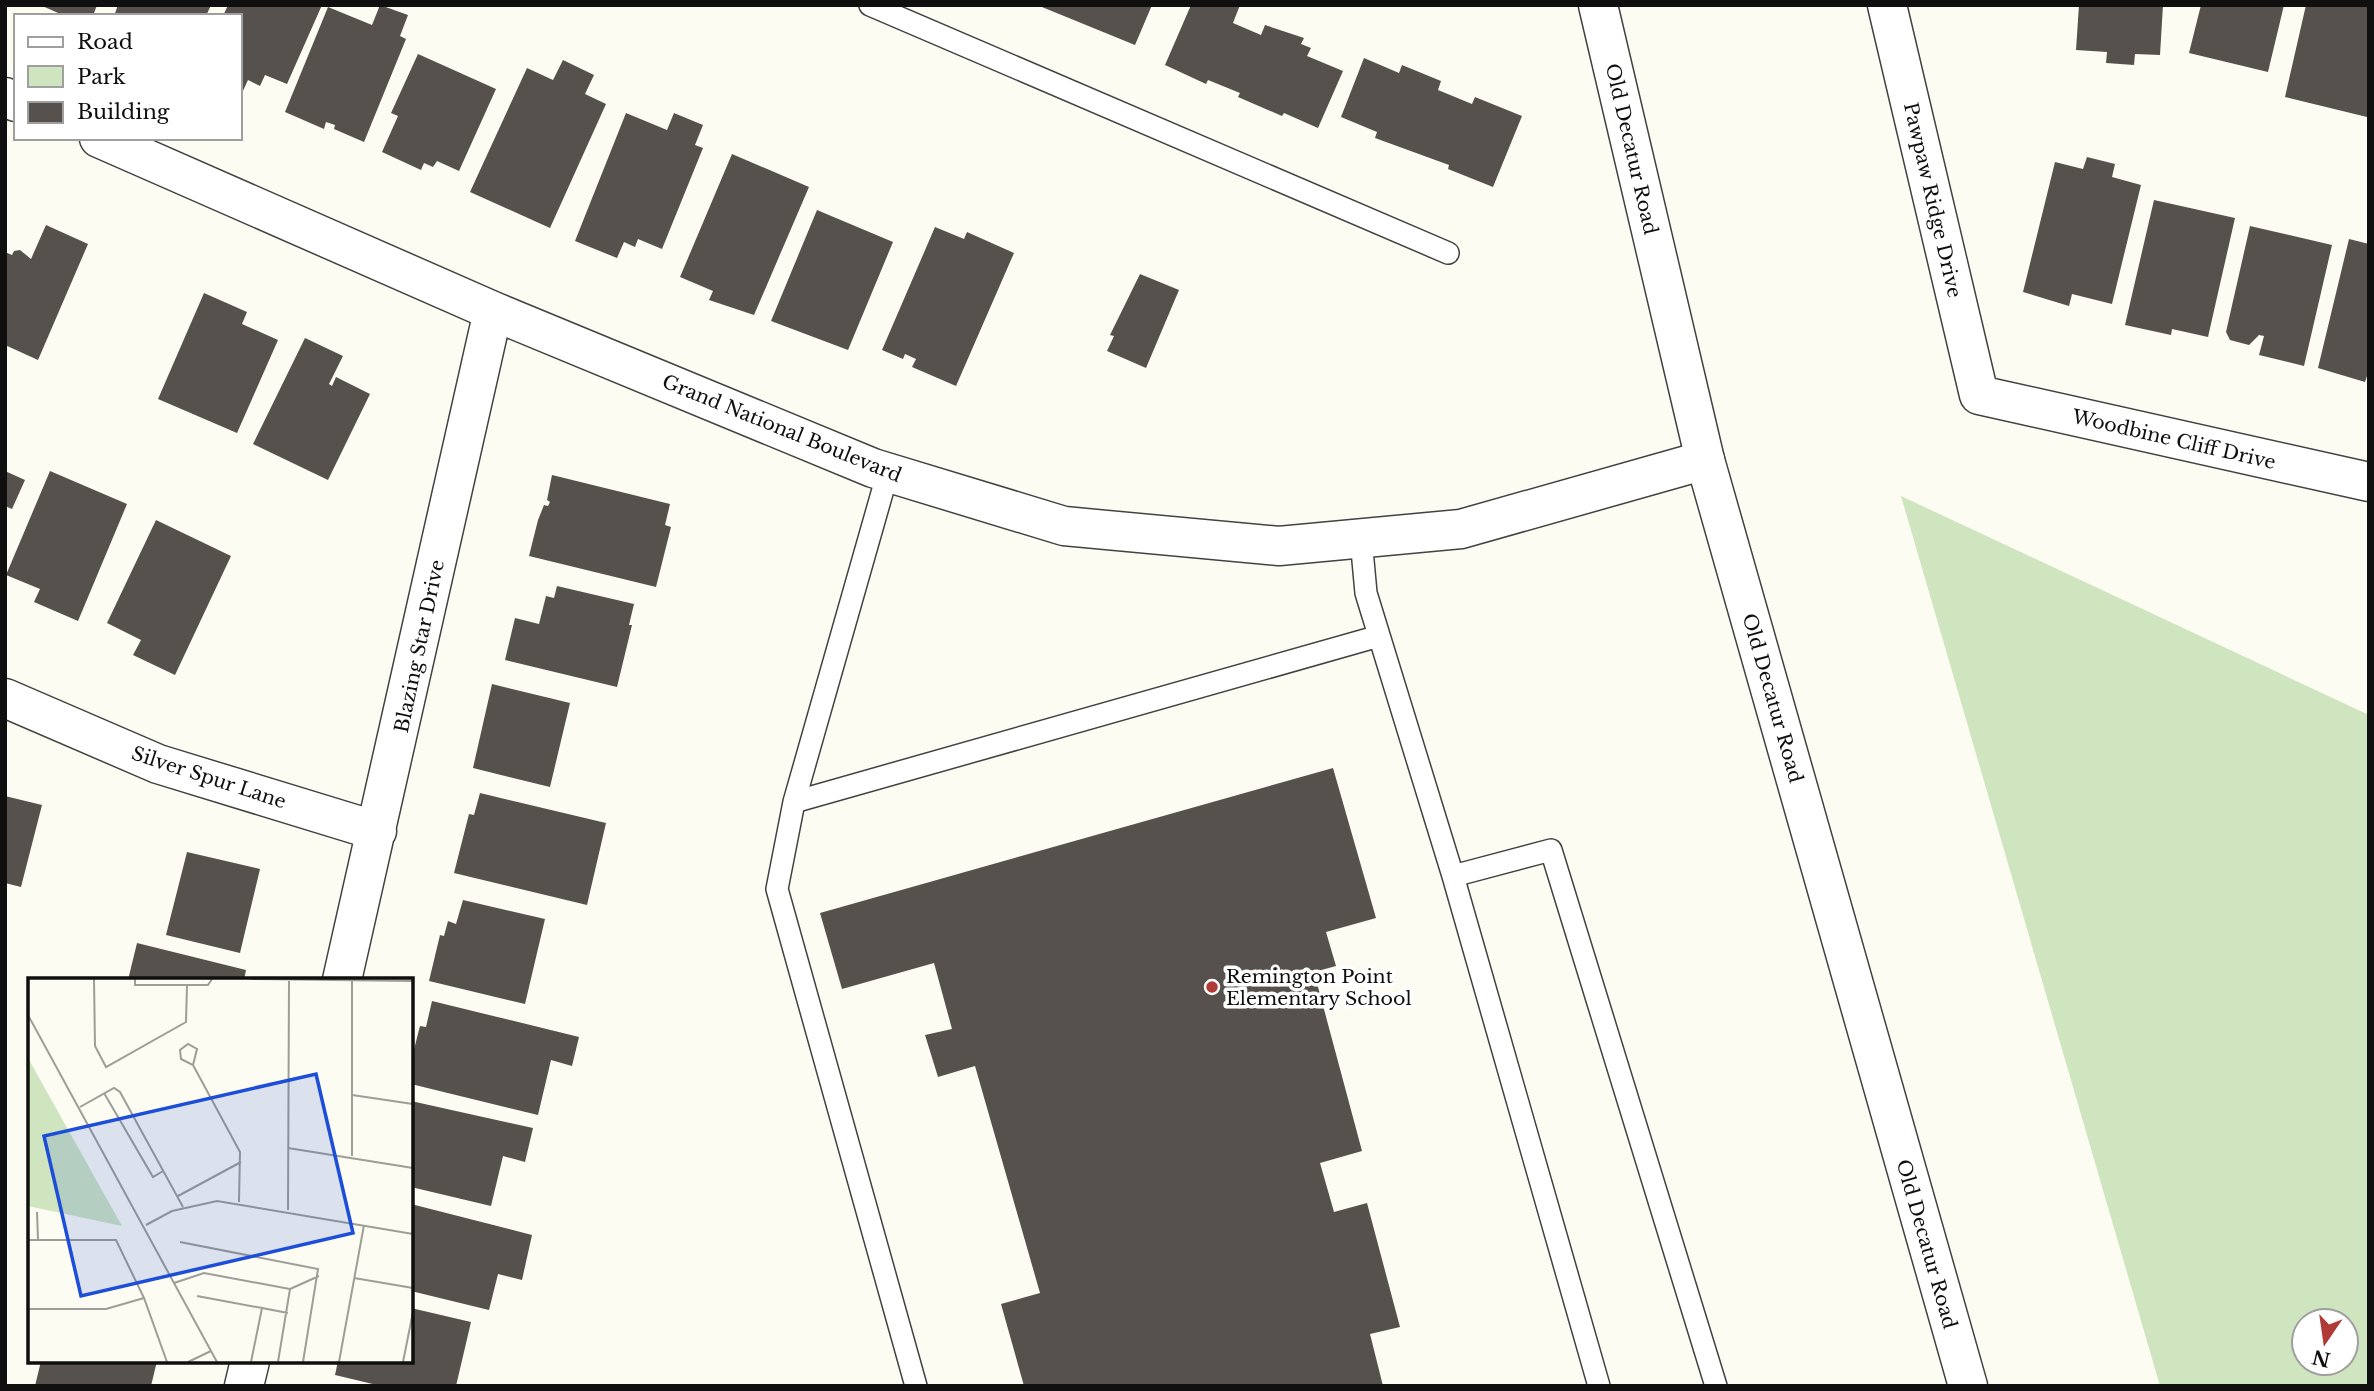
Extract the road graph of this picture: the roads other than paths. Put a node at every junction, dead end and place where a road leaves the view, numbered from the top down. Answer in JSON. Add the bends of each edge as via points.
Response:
{"nodes":[{"id":1,"x":870,"y":5,"type":"edge"},
{"id":2,"x":1598,"y":5,"type":"edge"},
{"id":3,"x":1887,"y":5,"type":"edge"},
{"id":4,"x":104,"y":140,"type":"edge"},
{"id":5,"x":1448,"y":253,"type":"dead end"},
{"id":6,"x":493,"y":311,"type":"junction"},
{"id":7,"x":1979,"y":395,"type":"joint"},
{"id":8,"x":1705,"y":460,"type":"junction"},
{"id":9,"x":888,"y":472,"type":"junction"},
{"id":10,"x":2369,"y":482,"type":"edge"},
{"id":11,"x":1361,"y":539,"type":"junction"},
{"id":12,"x":1379,"y":636,"type":"junction"},
{"id":13,"x":5,"y":698,"type":"edge"},
{"id":14,"x":794,"y":802,"type":"junction"},
{"id":15,"x":377,"y":831,"type":"junction"},
{"id":16,"x":1453,"y":876,"type":"junction"},
{"id":17,"x":342,"y":978,"type":"edge"},
{"id":18,"x":250,"y":1363,"type":"edge"},
{"id":19,"x":244,"y":1386,"type":"edge"},
{"id":20,"x":916,"y":1386,"type":"edge"},
{"id":21,"x":1599,"y":1386,"type":"edge"},
{"id":22,"x":1716,"y":1386,"type":"edge"},
{"id":23,"x":1968,"y":1386,"type":"edge"}],
"edges":[{"from":1,"to":5,"type":"lane"},
{"from":2,"to":8,"type":"street","name":"Old Decatur Road"},
{"from":3,"to":7,"type":"street","name":"Pawpaw Ridge Drive"},
{"from":4,"to":6,"type":"street","name":"Grand National Boulevard"},
{"from":6,"to":9,"type":"street","name":"Grand National Boulevard"},
{"from":6,"to":15,"type":"street","name":"Blazing Star Drive"},
{"from":7,"to":10,"type":"street","name":"Woodbine Cliff Drive"},
{"from":8,"to":11,"type":"street","name":"Grand National Boulevard","via":[[1461,529]]},
{"from":8,"to":23,"type":"street","name":"Old Decatur Road"},
{"from":9,"to":11,"type":"street","name":"Grand National Boulevard","via":[[1064,526],[1279,546]]},
{"from":9,"to":14,"type":"lane"},
{"from":11,"to":12,"type":"lane","via":[[1366,593]]},
{"from":12,"to":14,"type":"lane"},
{"from":12,"to":16,"type":"lane"},
{"from":13,"to":15,"type":"street","name":"Silver Spur Lane","via":[[158,764]]},
{"from":14,"to":20,"type":"lane","via":[[777,889]]},
{"from":15,"to":17,"type":"street","name":"Blazing Star Drive"},
{"from":16,"to":21,"type":"lane"},
{"from":16,"to":22,"type":"lane","via":[[1551,850]]},
{"from":18,"to":19,"type":"street"}]}
